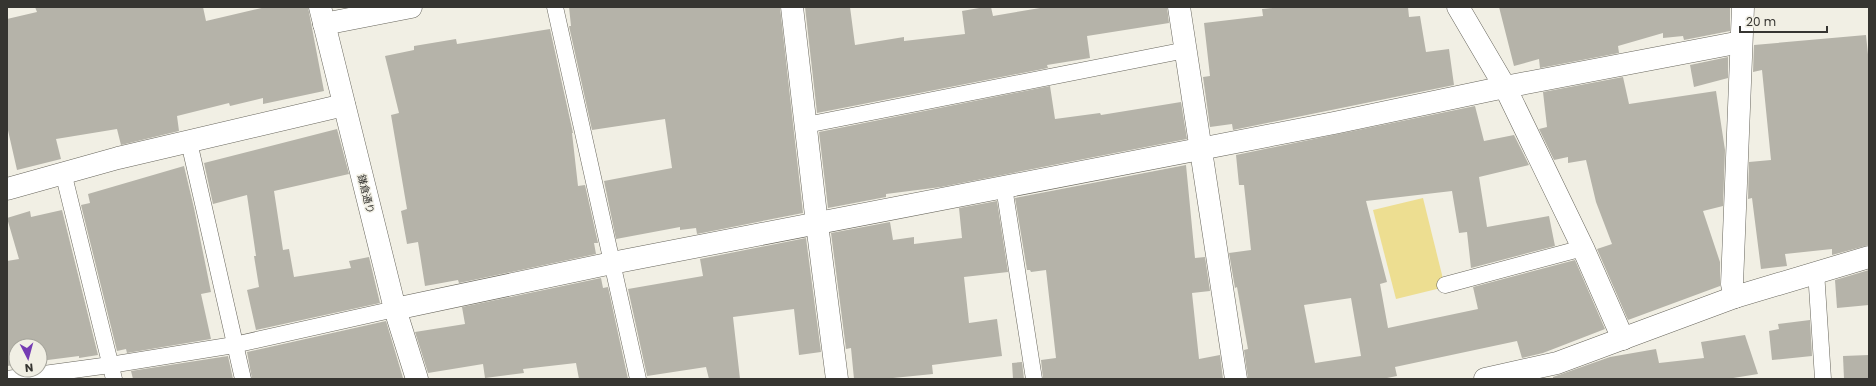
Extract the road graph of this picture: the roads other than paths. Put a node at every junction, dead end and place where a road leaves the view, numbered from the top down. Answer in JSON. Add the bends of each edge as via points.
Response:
{"nodes":[{"id":1,"x":411,"y":7,"type":"edge"},
{"id":2,"x":556,"y":7,"type":"edge"},
{"id":3,"x":792,"y":7,"type":"edge"},
{"id":4,"x":1179,"y":7,"type":"edge"},
{"id":5,"x":1458,"y":7,"type":"edge"},
{"id":6,"x":1743,"y":7,"type":"edge"},
{"id":7,"x":322,"y":16,"type":"edge"},
{"id":8,"x":1741,"y":42,"type":"junction"},
{"id":9,"x":1186,"y":50,"type":"junction"},
{"id":10,"x":1505,"y":87,"type":"junction"},
{"id":11,"x":344,"y":105,"type":"junction"},
{"id":12,"x":806,"y":124,"type":"junction"},
{"id":13,"x":189,"y":142,"type":"junction"},
{"id":14,"x":1201,"y":148,"type":"junction"},
{"id":15,"x":63,"y":172,"type":"junction"},
{"id":16,"x":1004,"y":187,"type":"junction"},
{"id":17,"x":7,"y":189,"type":"edge"},
{"id":18,"x":817,"y":224,"type":"junction"},
{"id":19,"x":1583,"y":248,"type":"junction"},
{"id":20,"x":1869,"y":257,"type":"edge"},
{"id":21,"x":612,"y":263,"type":"junction"},
{"id":22,"x":1816,"y":271,"type":"junction"},
{"id":23,"x":1445,"y":285,"type":"dead end"},
{"id":24,"x":1735,"y":297,"type":"junction"},
{"id":25,"x":395,"y":309,"type":"junction"},
{"id":26,"x":1622,"y":340,"type":"junction"},
{"id":27,"x":234,"y":345,"type":"junction"},
{"id":28,"x":1559,"y":371,"type":"edge"},
{"id":29,"x":112,"y":372,"type":"edge"},
{"id":30,"x":7,"y":379,"type":"edge"},
{"id":31,"x":243,"y":379,"type":"edge"},
{"id":32,"x":417,"y":379,"type":"edge"},
{"id":33,"x":638,"y":379,"type":"edge"},
{"id":34,"x":837,"y":379,"type":"edge"},
{"id":35,"x":1034,"y":379,"type":"edge"},
{"id":36,"x":1236,"y":379,"type":"edge"},
{"id":37,"x":1485,"y":379,"type":"edge"},
{"id":38,"x":1823,"y":379,"type":"edge"}],
"edges":[{"from":1,"to":7,"type":"street"},
{"from":2,"to":21,"type":"lane"},
{"from":3,"to":12,"type":"street"},
{"from":4,"to":9,"type":"street"},
{"from":5,"to":10,"type":"street"},
{"from":6,"to":8,"type":"street"},
{"from":7,"to":11,"type":"street","name":"鎌倉通り"},
{"from":8,"to":10,"type":"street"},
{"from":8,"to":24,"type":"street","via":[[1732,284]]},
{"from":9,"to":12,"type":"lane"},
{"from":9,"to":14,"type":"street"},
{"from":10,"to":14,"type":"street"},
{"from":10,"to":19,"type":"street"},
{"from":11,"to":13,"type":"street"},
{"from":11,"to":25,"type":"street","name":"鎌倉通り"},
{"from":12,"to":18,"type":"street"},
{"from":13,"to":15,"type":"street"},
{"from":13,"to":27,"type":"lane"},
{"from":14,"to":16,"type":"street"},
{"from":14,"to":36,"type":"street"},
{"from":15,"to":17,"type":"street"},
{"from":15,"to":29,"type":"lane"},
{"from":16,"to":18,"type":"street"},
{"from":16,"to":35,"type":"lane"},
{"from":18,"to":21,"type":"street"},
{"from":18,"to":34,"type":"street"},
{"from":19,"to":23,"type":"lane"},
{"from":19,"to":26,"type":"street"},
{"from":20,"to":22,"type":"street"},
{"from":21,"to":25,"type":"street"},
{"from":21,"to":33,"type":"lane"},
{"from":22,"to":24,"type":"street"},
{"from":22,"to":38,"type":"lane"},
{"from":24,"to":26,"type":"street"},
{"from":25,"to":27,"type":"lane"},
{"from":25,"to":32,"type":"street","name":"鎌倉通り"},
{"from":26,"to":28,"type":"street"},
{"from":27,"to":29,"type":"lane"},
{"from":27,"to":31,"type":"lane"},
{"from":28,"to":37,"type":"street"},
{"from":29,"to":30,"type":"lane"}]}
